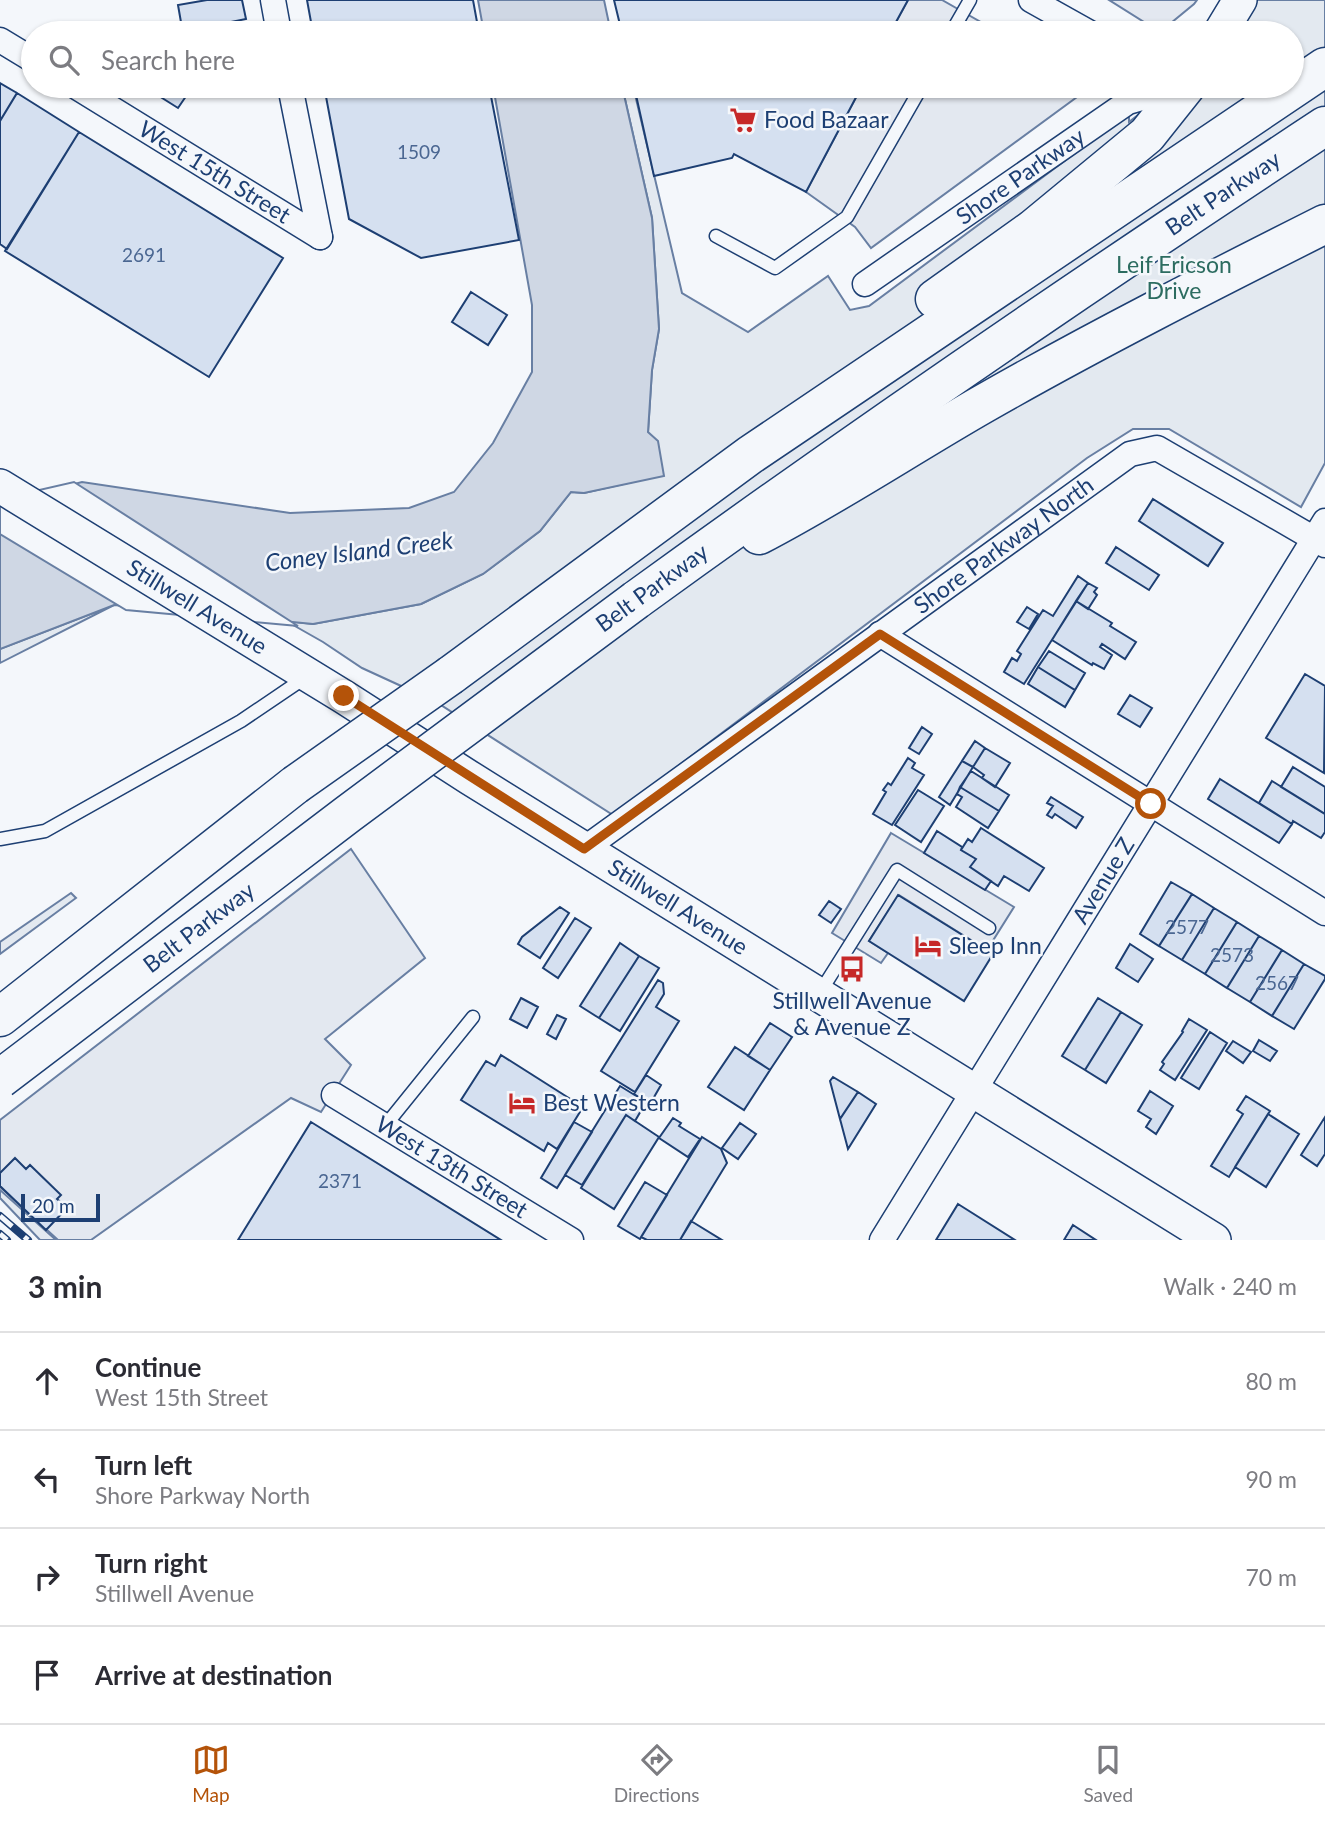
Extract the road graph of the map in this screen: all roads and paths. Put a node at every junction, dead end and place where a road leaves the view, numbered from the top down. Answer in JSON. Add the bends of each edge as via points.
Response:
{"nodes":[{"id":1,"x":273,"y":0,"type":"edge"},
{"id":2,"x":970,"y":0,"type":"edge"},
{"id":3,"x":1031,"y":0,"type":"edge"},
{"id":4,"x":1240,"y":0,"type":"edge"},
{"id":5,"x":277,"y":21,"type":"edge"},
{"id":6,"x":958,"y":21,"type":"edge"},
{"id":7,"x":1069,"y":21,"type":"edge"},
{"id":8,"x":1227,"y":21,"type":"edge"},
{"id":9,"x":0,"y":40,"type":"edge"},
{"id":10,"x":21,"y":53,"type":"edge"},
{"id":11,"x":1325,"y":67,"type":"edge"},
{"id":12,"x":1304,"y":81,"type":"edge"},
{"id":13,"x":94,"y":98,"type":"edge"},
{"id":14,"x":292,"y":98,"type":"edge"},
{"id":15,"x":915,"y":98,"type":"edge"},
{"id":16,"x":1142,"y":98,"type":"edge"},
{"id":17,"x":1175,"y":98,"type":"edge"},
{"id":18,"x":1279,"y":98,"type":"edge"},
{"id":19,"x":1325,"y":126,"type":"edge"},
{"id":20,"x":1325,"y":225,"type":"edge"},
{"id":21,"x":716,"y":236,"type":"dead end"},
{"id":22,"x":865,"y":284,"type":"dead end"},
{"id":23,"x":750,"y":455,"type":"junction"},
{"id":24,"x":0,"y":486,"type":"edge"},
{"id":25,"x":799,"y":499,"type":"junction"},
{"id":26,"x":1321,"y":535,"type":"edge"},
{"id":27,"x":880,"y":634,"type":"junction"},
{"id":28,"x":309,"y":675,"type":"junction"},
{"id":29,"x":1151,"y":804,"type":"junction"},
{"id":30,"x":0,"y":839,"type":"edge"},
{"id":31,"x":584,"y":849,"type":"junction"},
{"id":32,"x":1325,"y":913,"type":"edge"},
{"id":33,"x":989,"y":928,"type":"dead end"},
{"id":34,"x":819,"y":995,"type":"junction"},
{"id":35,"x":0,"y":1017,"type":"edge"},
{"id":36,"x":473,"y":1017,"type":"dead end"},
{"id":37,"x":0,"y":1079,"type":"edge"},
{"id":38,"x":974,"y":1091,"type":"junction"},
{"id":39,"x":334,"y":1095,"type":"dead end"},
{"id":40,"x":384,"y":1126,"type":"junction"},
{"id":41,"x":571,"y":1240,"type":"edge"},
{"id":42,"x":882,"y":1240,"type":"edge"},
{"id":43,"x":1214,"y":1240,"type":"edge"}],
"edges":[{"from":1,"to":5,"type":"street"},
{"from":2,"to":6,"type":"lane"},
{"from":3,"to":7,"type":"street"},
{"from":4,"to":8,"type":"main road"},
{"from":9,"to":10,"type":"street"},
{"from":11,"to":12,"type":"highway"},
{"from":13,"to":14,"type":"street","name":"West 15th Street","via":[[320,237]]},
{"from":15,"to":21,"type":"lane","via":[[847,217],[775,268]]},
{"from":16,"to":22,"type":"street","name":"Shore Parkway","via":[[1128,102]]},
{"from":17,"to":23,"type":"highway","via":[[1147,135],[1032,229],[877,341]]},
{"from":18,"to":23,"type":"highway"},
{"from":19,"to":25,"type":"highway","name":"Belt Parkway","via":[[986,352]]},
{"from":20,"to":25,"type":"highway","via":[[1156,309]]},
{"from":23,"to":35,"type":"highway","bridge":true,"via":[[295,785]]},
{"from":24,"to":28,"type":"main road","name":"Stillwell Avenue"},
{"from":25,"to":37,"type":"highway","name":"Belt Parkway","bridge":true,"via":[[636,600]]},
{"from":26,"to":27,"type":"street","name":"Shore Parkway North","via":[[1157,448],[1130,454]]},
{"from":26,"to":29,"type":"street","name":"Avenue Z"},
{"from":27,"to":29,"type":"street"},
{"from":27,"to":31,"type":"street","name":"Shore Parkway North"},
{"from":28,"to":30,"type":"lane","via":[[241,721],[45,831]]},
{"from":28,"to":31,"type":"main road","name":"Stillwell Avenue"},
{"from":29,"to":32,"type":"street"},
{"from":29,"to":38,"type":"street","name":"Avenue Z"},
{"from":31,"to":34,"type":"main road","name":"Stillwell Avenue"},
{"from":33,"to":34,"type":"lane","via":[[897,870]]},
{"from":34,"to":38,"type":"main road","name":"Stillwell Avenue"},
{"from":36,"to":40,"type":"lane"},
{"from":38,"to":42,"type":"street","name":"Avenue Z"},
{"from":38,"to":43,"type":"main road","name":"Stillwell Avenue"},
{"from":39,"to":40,"type":"street","name":"West 13th Street"},
{"from":40,"to":41,"type":"street","name":"West 13th Street"}]}
